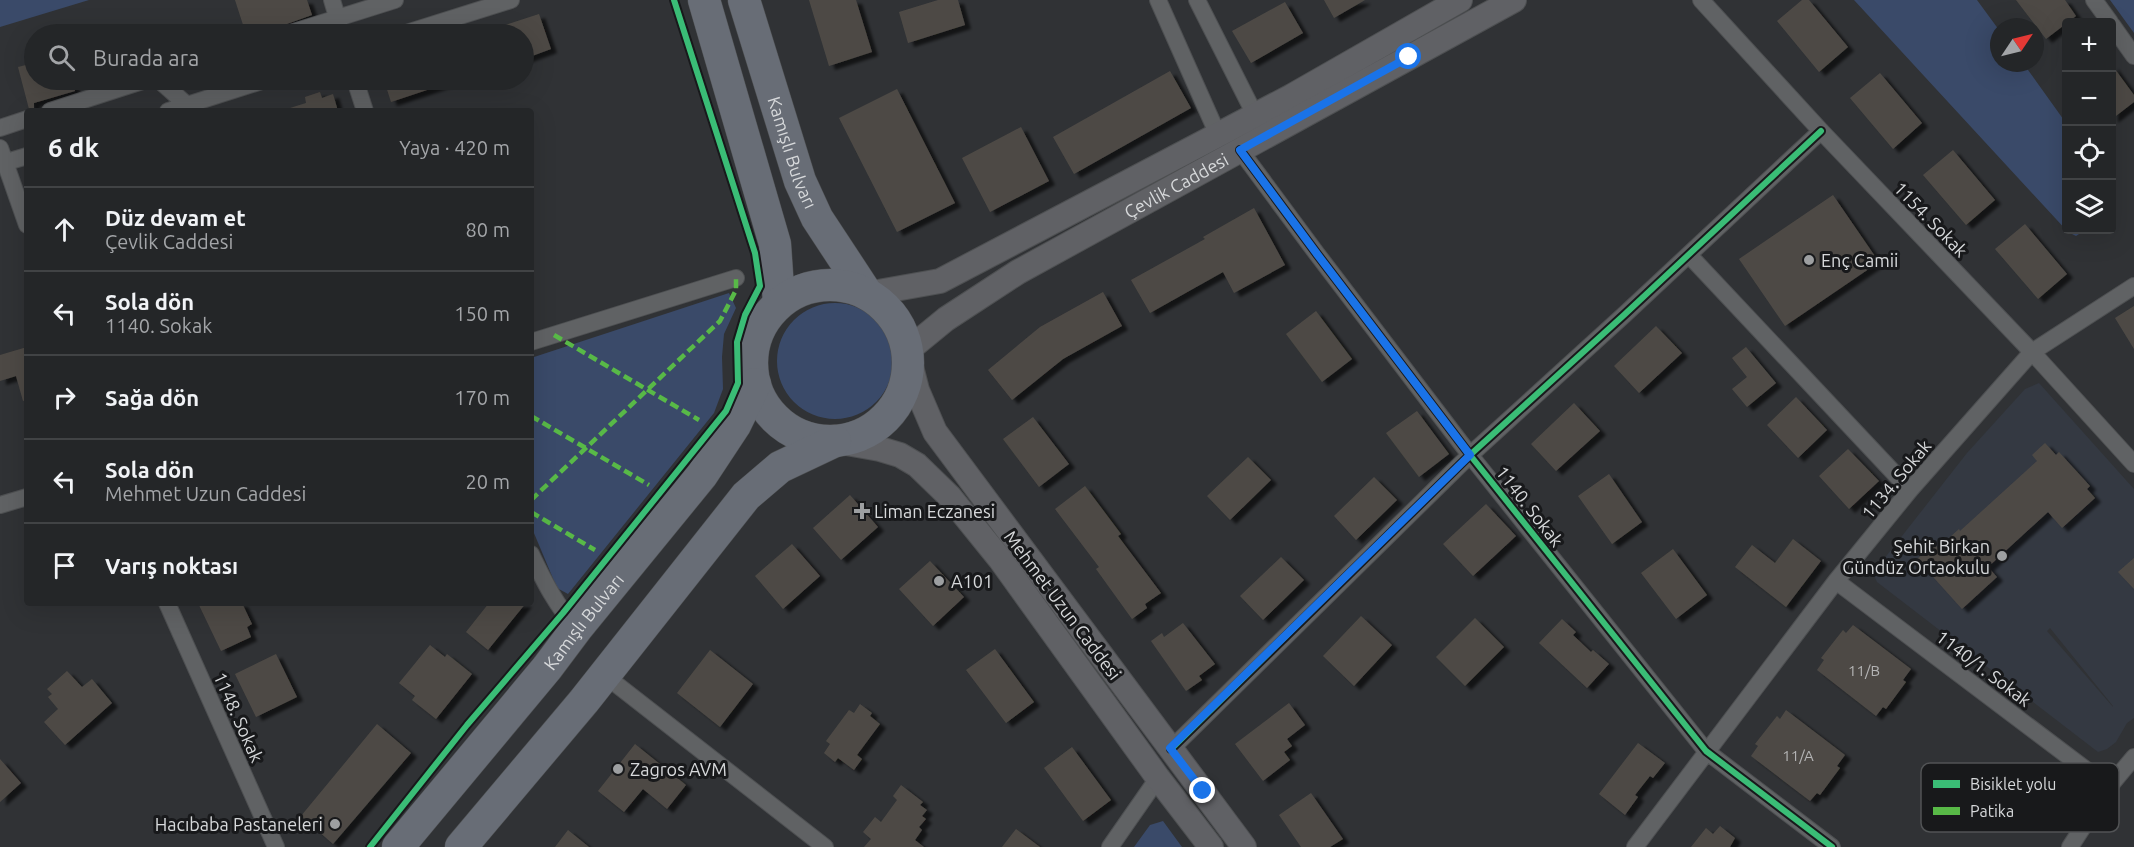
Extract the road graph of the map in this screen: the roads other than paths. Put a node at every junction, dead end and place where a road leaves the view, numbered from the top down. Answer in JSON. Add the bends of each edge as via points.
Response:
{"nodes":[{"id":1,"x":332,"y":0,"type":"edge"},
{"id":2,"x":395,"y":0,"type":"edge"},
{"id":3,"x":511,"y":0,"type":"edge"},
{"id":4,"x":704,"y":0,"type":"edge"},
{"id":5,"x":744,"y":0,"type":"edge"},
{"id":6,"x":1158,"y":0,"type":"edge"},
{"id":7,"x":1197,"y":0,"type":"edge"},
{"id":8,"x":1460,"y":0,"type":"edge"},
{"id":9,"x":1514,"y":0,"type":"edge"},
{"id":10,"x":1701,"y":0,"type":"edge"},
{"id":11,"x":2094,"y":0,"type":"edge"},
{"id":12,"x":2107,"y":18,"type":"edge"},
{"id":13,"x":339,"y":24,"type":"edge"},
{"id":14,"x":344,"y":24,"type":"edge"},
{"id":15,"x":435,"y":24,"type":"edge"},
{"id":16,"x":2116,"y":31,"type":"edge"},
{"id":17,"x":2134,"y":56,"type":"edge"},
{"id":18,"x":115,"y":90,"type":"edge"},
{"id":19,"x":170,"y":90,"type":"edge"},
{"id":20,"x":234,"y":90,"type":"edge"},
{"id":21,"x":358,"y":90,"type":"edge"},
{"id":22,"x":187,"y":105,"type":"junction"},
{"id":23,"x":59,"y":108,"type":"edge"},
{"id":24,"x":178,"y":108,"type":"edge"},
{"id":25,"x":364,"y":108,"type":"edge"},
{"id":26,"x":1255,"y":115,"type":"junction"},
{"id":27,"x":24,"y":120,"type":"edge"},
{"id":28,"x":0,"y":128,"type":"edge"},
{"id":29,"x":1821,"y":131,"type":"junction"},
{"id":30,"x":1218,"y":135,"type":"junction"},
{"id":31,"x":1240,"y":150,"type":"junction"},
{"id":32,"x":24,"y":156,"type":"edge"},
{"id":33,"x":2,"y":158,"type":"edge"},
{"id":34,"x":24,"y":217,"type":"edge"},
{"id":35,"x":1689,"y":255,"type":"junction"},
{"id":36,"x":736,"y":278,"type":"dead end"},
{"id":37,"x":2134,"y":286,"type":"edge"},
{"id":38,"x":867,"y":294,"type":"junction"},
{"id":39,"x":779,"y":303,"type":"junction"},
{"id":40,"x":534,"y":341,"type":"edge"},
{"id":41,"x":908,"y":351,"type":"junction"},
{"id":42,"x":2032,"y":352,"type":"junction"},
{"id":43,"x":755,"y":384,"type":"junction"},
{"id":44,"x":835,"y":441,"type":"junction"},
{"id":45,"x":1470,"y":455,"type":"junction"},
{"id":46,"x":2134,"y":464,"type":"edge"},
{"id":47,"x":1910,"y":490,"type":"junction"},
{"id":48,"x":24,"y":498,"type":"edge"},
{"id":49,"x":0,"y":505,"type":"edge"},
{"id":50,"x":534,"y":560,"type":"edge"},
{"id":51,"x":1836,"y":580,"type":"junction"},
{"id":52,"x":168,"y":606,"type":"edge"},
{"id":53,"x":577,"y":628,"type":"junction"},
{"id":54,"x":603,"y":676,"type":"junction"},
{"id":55,"x":1170,"y":748,"type":"junction"},
{"id":56,"x":1706,"y":751,"type":"junction"},
{"id":57,"x":2134,"y":757,"type":"edge"},
{"id":58,"x":2077,"y":763,"type":"edge"},
{"id":59,"x":2119,"y":775,"type":"edge"},
{"id":60,"x":1158,"y":778,"type":"junction"},
{"id":61,"x":2080,"y":832,"type":"edge"},
{"id":62,"x":276,"y":847,"type":"edge"},
{"id":63,"x":398,"y":847,"type":"edge"},
{"id":64,"x":461,"y":847,"type":"edge"},
{"id":65,"x":825,"y":847,"type":"edge"},
{"id":66,"x":1110,"y":847,"type":"edge"},
{"id":67,"x":1211,"y":847,"type":"edge"},
{"id":68,"x":1244,"y":847,"type":"edge"},
{"id":69,"x":1635,"y":847,"type":"edge"},
{"id":70,"x":1832,"y":847,"type":"edge"},
{"id":71,"x":2070,"y":847,"type":"edge"}],
"edges":[{"from":1,"to":13,"type":"street"},
{"from":2,"to":14,"type":"street"},
{"from":3,"to":15,"type":"street"},
{"from":4,"to":39,"type":"highway","via":[[775,244]]},
{"from":5,"to":38,"type":"highway","name":"Kamışlı Bulvarı","via":[[800,182],[817,218]]},
{"from":6,"to":30,"type":"street"},
{"from":7,"to":26,"type":"street"},
{"from":8,"to":26,"type":"main road","name":"Çevlik Caddesi"},
{"from":9,"to":31,"type":"main road","name":"Çevlik Caddesi"},
{"from":10,"to":29,"type":"street","name":"1154. Sokak"},
{"from":11,"to":12,"type":"street"},
{"from":16,"to":17,"type":"street"},
{"from":18,"to":23,"type":"street"},
{"from":19,"to":22,"type":"street"},
{"from":20,"to":22,"type":"street"},
{"from":21,"to":25,"type":"street"},
{"from":22,"to":24,"type":"street"},
{"from":26,"to":30,"type":"main road","name":"Çevlik Caddesi"},
{"from":27,"to":28,"type":"street"},
{"from":29,"to":35,"type":"street"},
{"from":29,"to":42,"type":"street","name":"1154. Sokak"},
{"from":30,"to":38,"type":"main road","name":"Çevlik Caddesi","via":[[940,280]]},
{"from":31,"to":41,"type":"main road","name":"Çevlik Caddesi","via":[[1018,272],[946,319]]},
{"from":31,"to":45,"type":"street","name":"1140. Sokak"},
{"from":32,"to":33,"type":"street"},
{"from":33,"to":34,"type":"street"},
{"from":35,"to":45,"type":"street"},
{"from":35,"to":47,"type":"street"},
{"from":36,"to":40,"type":"street"},
{"from":37,"to":42,"type":"street","name":"1134. Sokak"},
{"from":38,"to":39,"type":"highway","via":[[845,286],[822,285],[799,291]]},
{"from":38,"to":41,"type":"highway","via":[[894,318]]},
{"from":39,"to":43,"type":"highway","via":[[755,340]]},
{"from":41,"to":44,"type":"highway","via":[[907,377],[888,415],[860,435]]},
{"from":41,"to":55,"type":"main road","name":"Mehmet Uzun Caddesi","via":[[917,390],[935,432]]},
{"from":42,"to":46,"type":"street","name":"1154. Sokak"},
{"from":42,"to":47,"type":"street","name":"1134. Sokak"},
{"from":43,"to":44,"type":"highway","via":[[763,403],[777,420],[794,432]]},
{"from":43,"to":53,"type":"highway","name":"Kamışlı Bulvarı","via":[[735,425],[702,476]]},
{"from":44,"to":54,"type":"highway","via":[[780,467],[746,496]]},
{"from":44,"to":60,"type":"main road","via":[[900,456],[917,465],[949,496],[1000,559]]},
{"from":45,"to":55,"type":"street"},
{"from":45,"to":56,"type":"street","name":"1140. Sokak"},
{"from":47,"to":51,"type":"street","name":"1134. Sokak"},
{"from":48,"to":49,"type":"street"},
{"from":50,"to":53,"type":"street","via":[[549,592]]},
{"from":51,"to":56,"type":"street","name":"1134. Sokak"},
{"from":51,"to":58,"type":"street","name":"1140/1. Sokak"},
{"from":52,"to":62,"type":"street","name":"1148. Sokak"},
{"from":53,"to":63,"type":"highway","name":"Kamışlı Bulvarı"},
{"from":54,"to":64,"type":"highway"},
{"from":54,"to":65,"type":"street"},
{"from":55,"to":68,"type":"main road","name":"Mehmet Uzun Caddesi"},
{"from":56,"to":69,"type":"street","name":"1134. Sokak"},
{"from":56,"to":70,"type":"street","name":"1140. Sokak"},
{"from":57,"to":59,"type":"street"},
{"from":60,"to":66,"type":"street"},
{"from":60,"to":67,"type":"main road"},
{"from":61,"to":71,"type":"street"}]}
